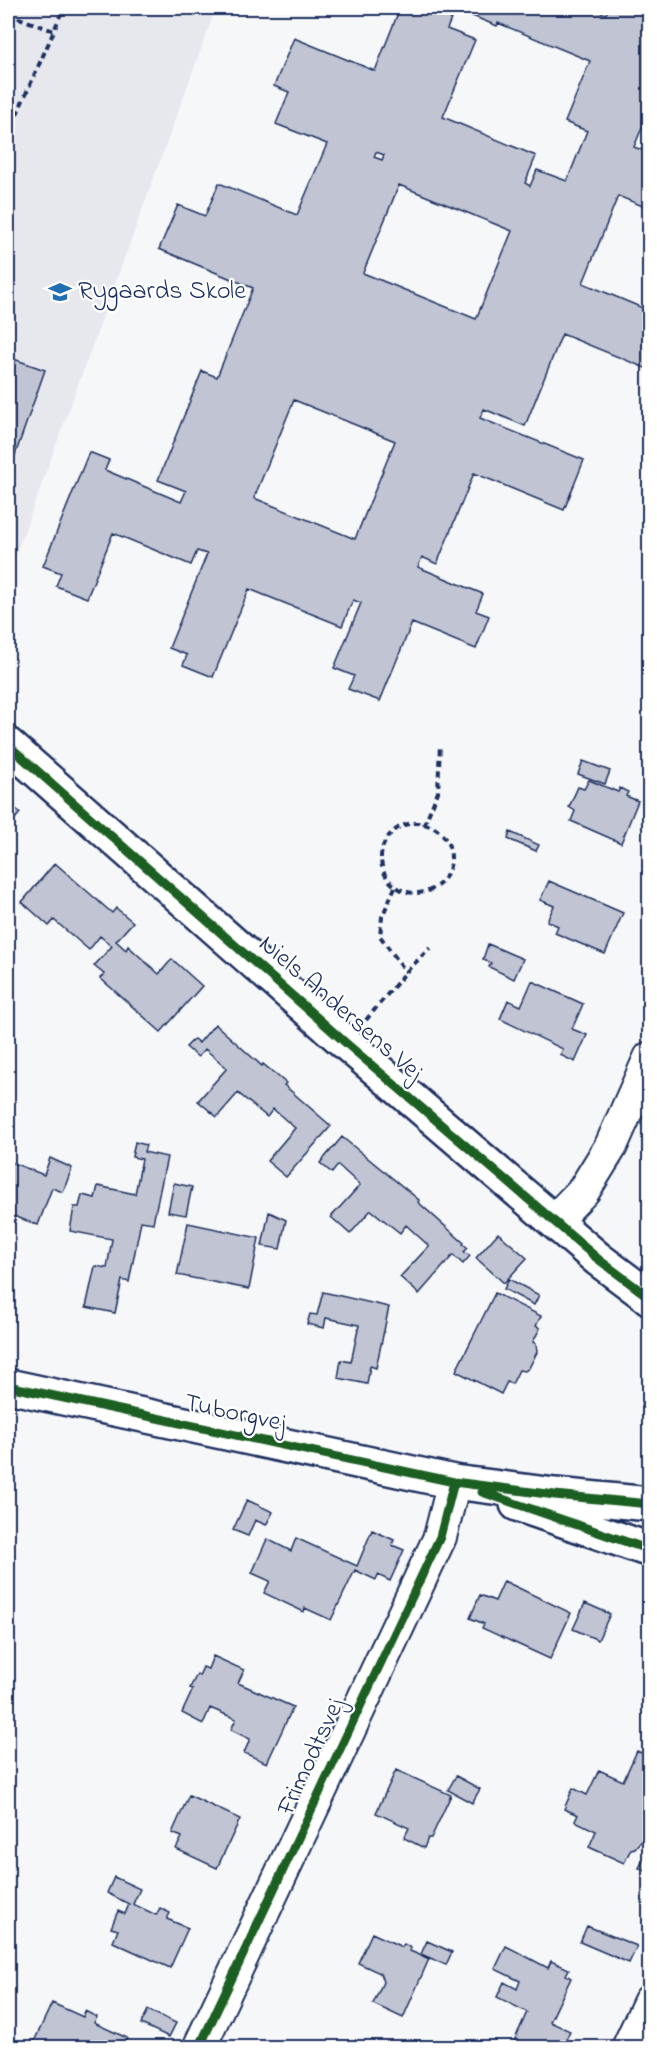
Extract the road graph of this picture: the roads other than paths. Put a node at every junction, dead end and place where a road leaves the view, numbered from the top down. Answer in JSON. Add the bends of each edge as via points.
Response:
{"nodes":[{"id":1,"x":8,"y":745,"type":"edge"},
{"id":2,"x":650,"y":1058,"type":"edge"},
{"id":3,"x":555,"y":1221,"type":"junction"},
{"id":4,"x":650,"y":1298,"type":"edge"},
{"id":5,"x":8,"y":1386,"type":"edge"},
{"id":6,"x":454,"y":1482,"type":"junction"},
{"id":7,"x":650,"y":1504,"type":"edge"},
{"id":8,"x":650,"y":1550,"type":"edge"},
{"id":9,"x":650,"y":2001,"type":"edge"},
{"id":10,"x":199,"y":2048,"type":"edge"},
{"id":11,"x":628,"y":2048,"type":"edge"}],
"edges":[{"from":1,"to":3,"type":"street","name":"Niels Andersens Vej","via":[[347,1044]]},
{"from":2,"to":3,"type":"street","via":[[611,1146],[584,1190]]},
{"from":3,"to":4,"type":"street","name":"Niels Andersens Vej"},
{"from":5,"to":6,"type":"street","name":"Tuborgvej"},
{"from":6,"to":7,"type":"street","name":"Tuborgvej"},
{"from":6,"to":8,"type":"street","name":"Tuborgvej"},
{"from":6,"to":10,"type":"street","name":"Frimodtsvej","via":[[440,1537]]},
{"from":9,"to":11,"type":"street"}]}
